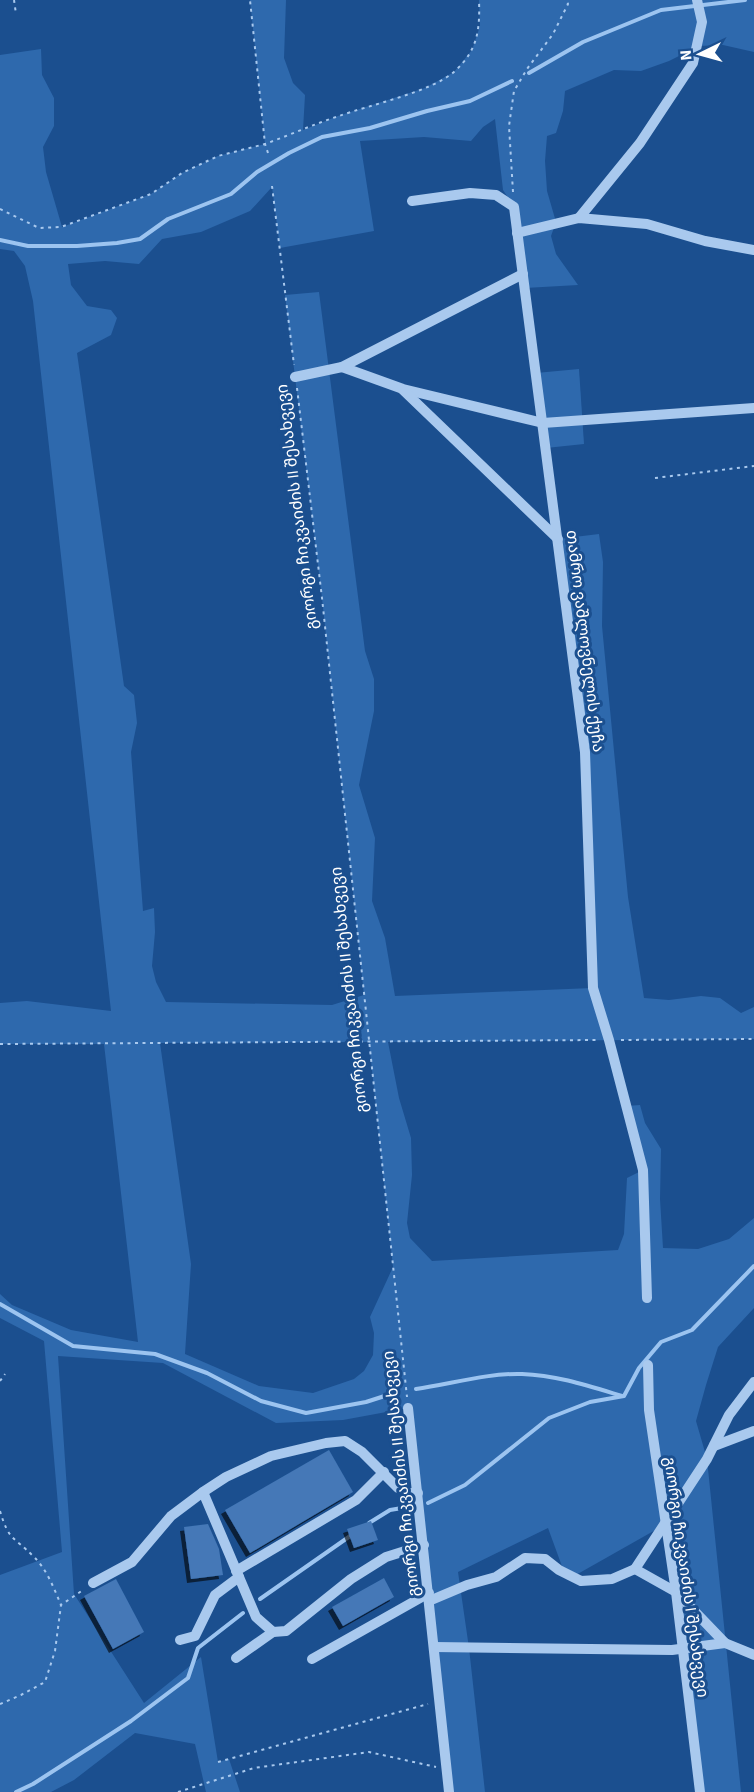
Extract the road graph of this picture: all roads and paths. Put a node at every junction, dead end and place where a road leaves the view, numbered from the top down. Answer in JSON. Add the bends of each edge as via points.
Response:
{"nodes":[{"id":1,"x":14,"y":0,"type":"edge"},
{"id":2,"x":250,"y":0,"type":"edge"},
{"id":3,"x":479,"y":0,"type":"edge"},
{"id":4,"x":567,"y":0,"type":"edge"},
{"id":5,"x":697,"y":0,"type":"edge"},
{"id":6,"x":16,"y":14,"type":"dead end"},
{"id":7,"x":265,"y":144,"type":"junction"},
{"id":8,"x":268,"y":153,"type":"dead end"},
{"id":9,"x":272,"y":186,"type":"dead end"},
{"id":10,"x":412,"y":201,"type":"dead end"},
{"id":11,"x":514,"y":207,"type":"junction"},
{"id":12,"x":0,"y":209,"type":"edge"},
{"id":13,"x":579,"y":218,"type":"junction"},
{"id":14,"x":517,"y":233,"type":"junction"},
{"id":15,"x":754,"y":250,"type":"edge"},
{"id":16,"x":523,"y":274,"type":"junction"},
{"id":17,"x":342,"y":367,"type":"junction"},
{"id":18,"x":295,"y":377,"type":"junction"},
{"id":19,"x":403,"y":389,"type":"junction"},
{"id":20,"x":754,"y":408,"type":"edge"},
{"id":21,"x":543,"y":423,"type":"junction"},
{"id":22,"x":754,"y":466,"type":"edge"},
{"id":23,"x":655,"y":478,"type":"dead end"},
{"id":24,"x":558,"y":539,"type":"junction"},
{"id":25,"x":754,"y":1039,"type":"edge"},
{"id":26,"x":609,"y":1040,"type":"junction"},
{"id":27,"x":369,"y":1042,"type":"junction"},
{"id":28,"x":0,"y":1044,"type":"edge"},
{"id":29,"x":647,"y":1298,"type":"dead end"},
{"id":30,"x":648,"y":1365,"type":"dead end"},
{"id":31,"x":5,"y":1374,"type":"dead end"},
{"id":32,"x":0,"y":1381,"type":"edge"},
{"id":33,"x":754,"y":1382,"type":"edge"},
{"id":34,"x":408,"y":1408,"type":"joint"},
{"id":35,"x":754,"y":1431,"type":"edge"},
{"id":36,"x":714,"y":1446,"type":"junction"},
{"id":37,"x":384,"y":1472,"type":"junction"},
{"id":38,"x":203,"y":1492,"type":"junction"},
{"id":39,"x":418,"y":1493,"type":"junction"},
{"id":40,"x":0,"y":1511,"type":"edge"},
{"id":41,"x":666,"y":1524,"type":"junction"},
{"id":42,"x":424,"y":1545,"type":"junction"},
{"id":43,"x":635,"y":1569,"type":"junction"},
{"id":44,"x":238,"y":1574,"type":"junction"},
{"id":45,"x":93,"y":1583,"type":"joint"},
{"id":46,"x":676,"y":1592,"type":"junction"},
{"id":47,"x":429,"y":1597,"type":"junction"},
{"id":48,"x":61,"y":1605,"type":"junction"},
{"id":49,"x":273,"y":1632,"type":"junction"},
{"id":50,"x":180,"y":1640,"type":"dead end"},
{"id":51,"x":725,"y":1642,"type":"junction"},
{"id":52,"x":434,"y":1647,"type":"junction"},
{"id":53,"x":683,"y":1649,"type":"junction"},
{"id":54,"x":754,"y":1655,"type":"edge"},
{"id":55,"x":236,"y":1658,"type":"dead end"},
{"id":56,"x":312,"y":1659,"type":"dead end"},
{"id":57,"x":440,"y":1700,"type":"junction"},
{"id":58,"x":0,"y":1704,"type":"edge"},
{"id":59,"x":218,"y":1762,"type":"dead end"},
{"id":60,"x":447,"y":1769,"type":"junction"},
{"id":61,"x":178,"y":1792,"type":"edge"},
{"id":62,"x":449,"y":1792,"type":"edge"},
{"id":63,"x":700,"y":1792,"type":"edge"}],
"edges":[{"from":1,"to":6,"type":"path"},
{"from":2,"to":7,"type":"path"},
{"from":3,"to":7,"type":"path","via":[[480,26],[472,50],[454,72],[425,88]]},
{"from":4,"to":11,"type":"path","via":[[553,34],[514,92],[509,126]]},
{"from":5,"to":13,"type":"street","via":[[702,22],[693,63],[640,143]]},
{"from":7,"to":8,"type":"path"},
{"from":7,"to":12,"type":"path","via":[[218,156],[151,194],[61,227],[39,228]]},
{"from":9,"to":18,"type":"path","name":"გიორგი ჩიკვაიძის II შესახვევი"},
{"from":10,"to":11,"type":"street","via":[[496,195]]},
{"from":11,"to":14,"type":"street","name":"თამრო ვაშლოვნელის ქუჩა"},
{"from":13,"to":14,"type":"street"},
{"from":13,"to":15,"type":"street","via":[[647,224]]},
{"from":14,"to":16,"type":"street","name":"თამრო ვაშლოვნელის ქუჩა"},
{"from":16,"to":17,"type":"street"},
{"from":16,"to":21,"type":"street","name":"თამრო ვაშლოვნელის ქუჩა"},
{"from":17,"to":18,"type":"street"},
{"from":17,"to":19,"type":"street"},
{"from":18,"to":27,"type":"path","name":"გიორგი ჩიკვაიძის II შესახვევი"},
{"from":19,"to":21,"type":"street"},
{"from":19,"to":24,"type":"street"},
{"from":20,"to":21,"type":"street"},
{"from":21,"to":24,"type":"street","name":"თამრო ვაშლოვნელის ქუჩა"},
{"from":22,"to":23,"type":"path"},
{"from":24,"to":26,"type":"street","name":"თამრო ვაშლოვნელის ქუჩა","via":[[585,752],[592,988]]},
{"from":25,"to":26,"type":"path"},
{"from":26,"to":27,"type":"path"},
{"from":26,"to":29,"type":"street","name":"თამრო ვაშლოვნელის ქუჩა","via":[[643,1170]]},
{"from":27,"to":28,"type":"path"},
{"from":27,"to":34,"type":"path","name":"გიორგი ჩიკვაიძის II შესახვევი"},
{"from":30,"to":41,"type":"street","name":"გიორგი ჩიკვაიძის I შესახვევი","via":[[649,1410]]},
{"from":31,"to":32,"type":"path"},
{"from":33,"to":36,"type":"street","via":[[729,1415]]},
{"from":34,"to":39,"type":"street","name":"გიორგი ჩიკვაიძის II შესახვევი"},
{"from":35,"to":36,"type":"street"},
{"from":36,"to":41,"type":"street"},
{"from":37,"to":38,"type":"street","via":[[345,1442],[326,1443],[271,1456]]},
{"from":37,"to":39,"type":"street","via":[[398,1488]]},
{"from":37,"to":44,"type":"street","via":[[356,1500]]},
{"from":38,"to":44,"type":"street"},
{"from":38,"to":45,"type":"street","via":[[171,1516],[132,1562]]},
{"from":39,"to":42,"type":"street","name":"გიორგი ჩიკვაიძის II შესახვევი"},
{"from":40,"to":48,"type":"path","via":[[6,1531],[34,1557]]},
{"from":41,"to":43,"type":"street"},
{"from":41,"to":46,"type":"street","name":"გიორგი ჩიკვაიძის I შესახვევი"},
{"from":42,"to":47,"type":"street","name":"გიორგი ჩიკვაიძის II შესახვევი"},
{"from":42,"to":49,"type":"street","via":[[386,1557],[351,1579],[286,1631]]},
{"from":43,"to":46,"type":"street"},
{"from":43,"to":47,"type":"street","via":[[612,1579],[581,1581],[545,1559],[525,1558],[496,1577]]},
{"from":44,"to":49,"type":"street","via":[[256,1617]]},
{"from":44,"to":50,"type":"street","via":[[215,1595],[195,1636]]},
{"from":45,"to":48,"type":"path"},
{"from":46,"to":51,"type":"street"},
{"from":46,"to":53,"type":"street","name":"გიორგი ჩიკვაიძის I შესახვევი"},
{"from":47,"to":52,"type":"street","name":"გიორგი ჩიკვაიძის II შესახვევი"},
{"from":47,"to":56,"type":"street"},
{"from":48,"to":58,"type":"path","via":[[55,1651],[45,1682]]},
{"from":49,"to":55,"type":"street"},
{"from":51,"to":53,"type":"street"},
{"from":51,"to":54,"type":"street"},
{"from":52,"to":53,"type":"street"},
{"from":52,"to":57,"type":"street","name":"გიორგი ჩიკვაიძის II შესახვევი"},
{"from":53,"to":63,"type":"street","name":"გიორგი ჩიკვაიძის I შესახვევი"},
{"from":57,"to":59,"type":"path"},
{"from":57,"to":60,"type":"street","name":"გიორგი ჩიკვაიძის II შესახვევი"},
{"from":60,"to":61,"type":"path","via":[[369,1752],[254,1768]]},
{"from":60,"to":62,"type":"street","name":"გიორგი ჩიკვაიძის II შესახვევი"}]}
